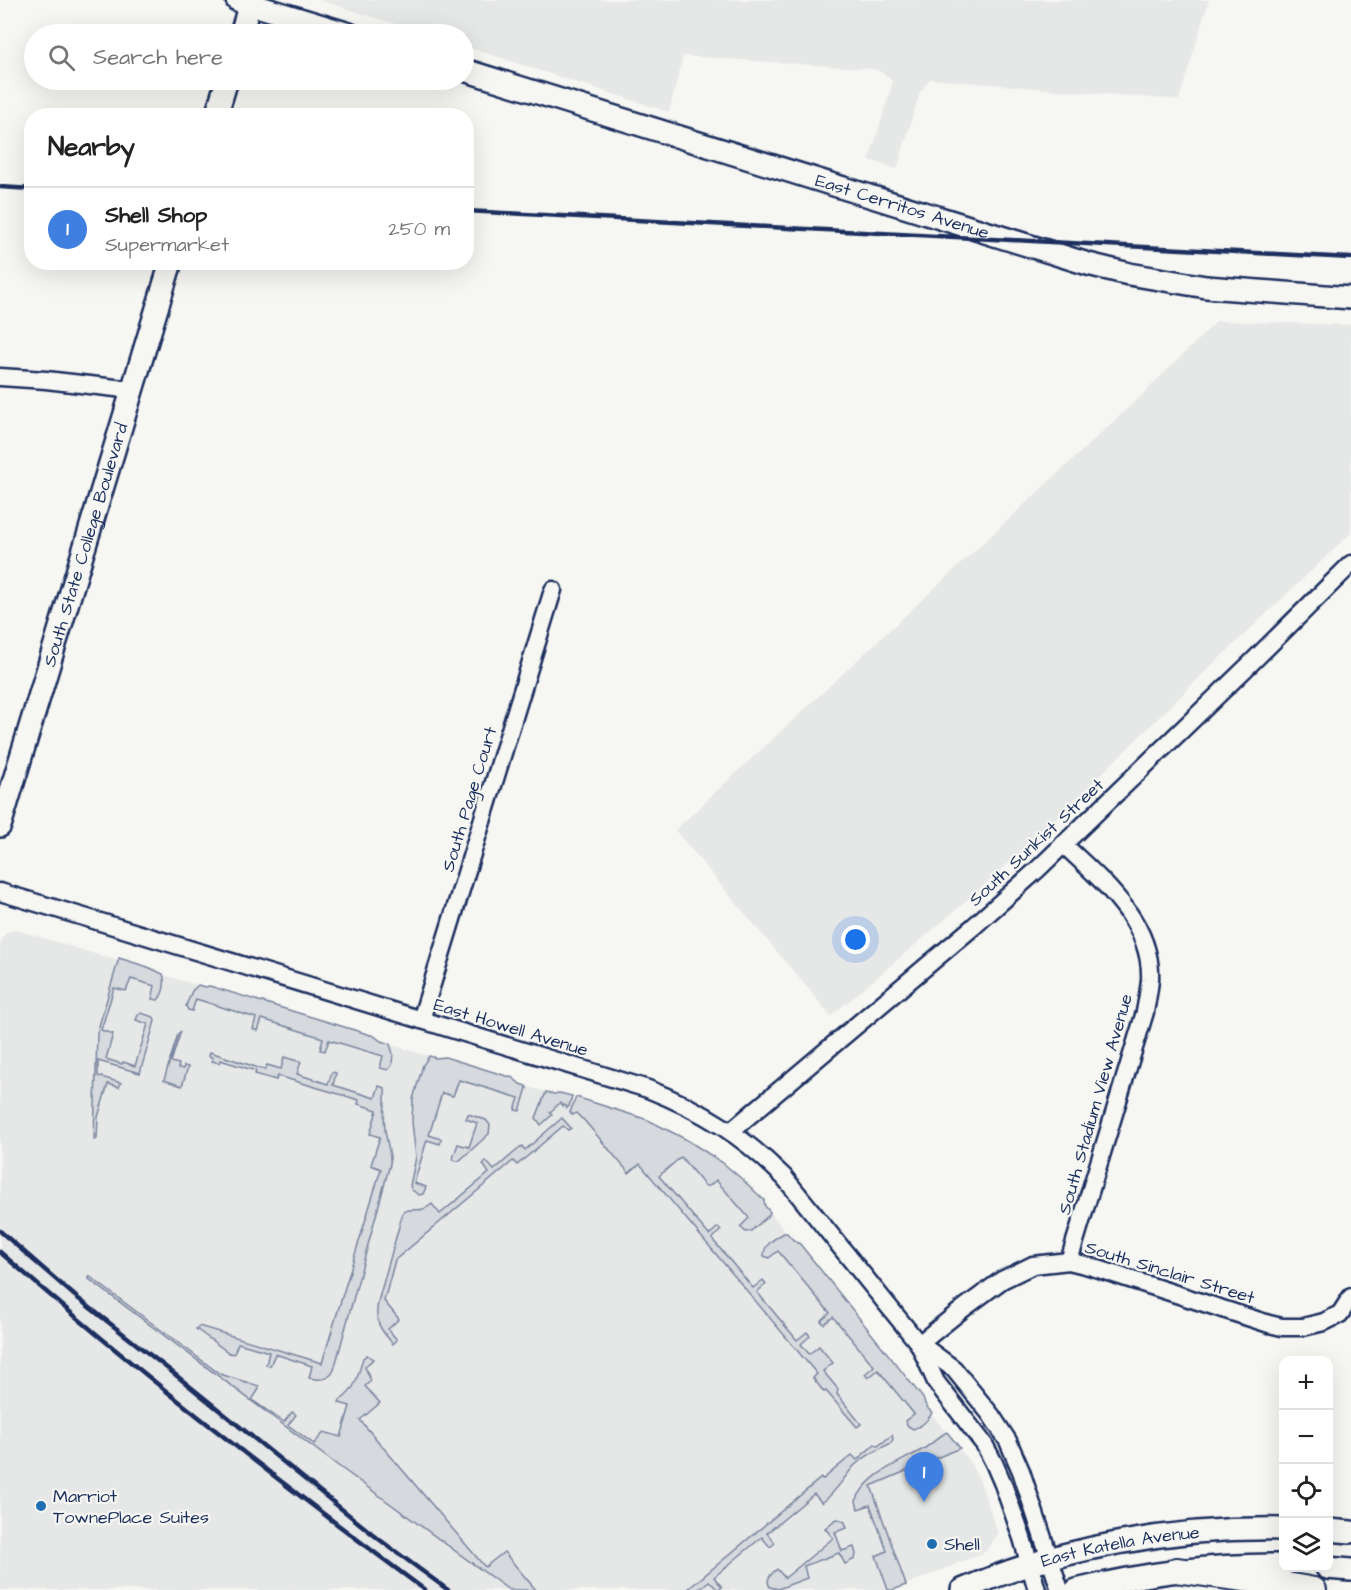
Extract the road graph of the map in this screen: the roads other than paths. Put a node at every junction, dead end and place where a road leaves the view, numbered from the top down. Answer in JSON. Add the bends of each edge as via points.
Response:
{"nodes":[{"id":1,"x":246,"y":1,"type":"edge"},
{"id":2,"x":243,"y":24,"type":"edge"},
{"id":3,"x":318,"y":24,"type":"edge"},
{"id":4,"x":474,"y":73,"type":"edge"},
{"id":5,"x":224,"y":90,"type":"edge"},
{"id":6,"x":218,"y":108,"type":"edge"},
{"id":7,"x":169,"y":270,"type":"edge"},
{"id":8,"x":1351,"y":298,"type":"edge"},
{"id":9,"x":0,"y":377,"type":"edge"},
{"id":10,"x":133,"y":390,"type":"junction"},
{"id":11,"x":1351,"y":564,"type":"edge"},
{"id":12,"x":553,"y":590,"type":"dead end"},
{"id":13,"x":0,"y":826,"type":"edge"},
{"id":14,"x":1063,"y":844,"type":"junction"},
{"id":15,"x":0,"y":892,"type":"edge"},
{"id":16,"x":421,"y":1020,"type":"junction"},
{"id":17,"x":731,"y":1131,"type":"junction"},
{"id":18,"x":1069,"y":1261,"type":"junction"},
{"id":19,"x":1351,"y":1297,"type":"edge"},
{"id":20,"x":919,"y":1344,"type":"junction"},
{"id":21,"x":1279,"y":1529,"type":"edge"},
{"id":22,"x":1333,"y":1530,"type":"edge"},
{"id":23,"x":1351,"y":1532,"type":"edge"},
{"id":24,"x":1050,"y":1559,"type":"junction"},
{"id":25,"x":1030,"y":1565,"type":"junction"},
{"id":26,"x":1279,"y":1565,"type":"edge"},
{"id":27,"x":1333,"y":1568,"type":"edge"},
{"id":28,"x":1176,"y":1570,"type":"junction"},
{"id":29,"x":1351,"y":1570,"type":"edge"},
{"id":30,"x":962,"y":1590,"type":"edge"},
{"id":31,"x":1037,"y":1590,"type":"edge"},
{"id":32,"x":1060,"y":1590,"type":"edge"},
{"id":33,"x":1076,"y":1590,"type":"edge"},
{"id":34,"x":1314,"y":1590,"type":"edge"}],
"edges":[{"from":1,"to":2,"type":"main road"},
{"from":1,"to":3,"type":"main road"},
{"from":4,"to":8,"type":"main road","name":"East Cerritos Avenue","via":[[1088,264],[1206,287]]},
{"from":5,"to":6,"type":"main road"},
{"from":7,"to":10,"type":"main road","name":"South State College Boulevard"},
{"from":9,"to":10,"type":"street"},
{"from":10,"to":13,"type":"main road","name":"South State College Boulevard"},
{"from":11,"to":14,"type":"street","name":"South Sunkist Street"},
{"from":12,"to":16,"type":"street","name":"South Page Court"},
{"from":14,"to":17,"type":"street","name":"South Sunkist Street","via":[[1007,897]]},
{"from":14,"to":18,"type":"street","name":"South Stadium View Avenue","via":[[1135,921],[1143,939],[1150,978],[1145,1012]]},
{"from":15,"to":16,"type":"street","name":"East Howell Avenue"},
{"from":16,"to":17,"type":"street","name":"East Howell Avenue","via":[[648,1089],[693,1108]]},
{"from":17,"to":20,"type":"street","name":"East Howell Avenue","via":[[784,1177]]},
{"from":18,"to":19,"type":"street","name":"South Sinclair Street","via":[[1282,1327],[1303,1328],[1324,1322],[1340,1314]]},
{"from":18,"to":20,"type":"street","name":"South Sinclair Street","via":[[1033,1265],[1002,1280]]},
{"from":20,"to":24,"type":"street","name":"East Howell Avenue","via":[[954,1369],[1004,1435],[1021,1471]]},
{"from":20,"to":25,"type":"street","name":"East Howell Avenue","via":[[936,1382],[990,1454]]},
{"from":21,"to":24,"type":"main road","name":"East Katella Avenue","via":[[1171,1535]]},
{"from":22,"to":23,"type":"main road"},
{"from":24,"to":25,"type":"main road","name":"East Katella Avenue"},
{"from":24,"to":32,"type":"street","name":"East Howell Avenue"},
{"from":25,"to":30,"type":"main road","name":"East Katella Avenue"},
{"from":25,"to":31,"type":"street","name":"East Howell Avenue"},
{"from":26,"to":28,"type":"main road","name":"East Katella Avenue"},
{"from":27,"to":29,"type":"main road"},
{"from":28,"to":33,"type":"main road","name":"East Katella Avenue"},
{"from":28,"to":34,"type":"highway"}]}
